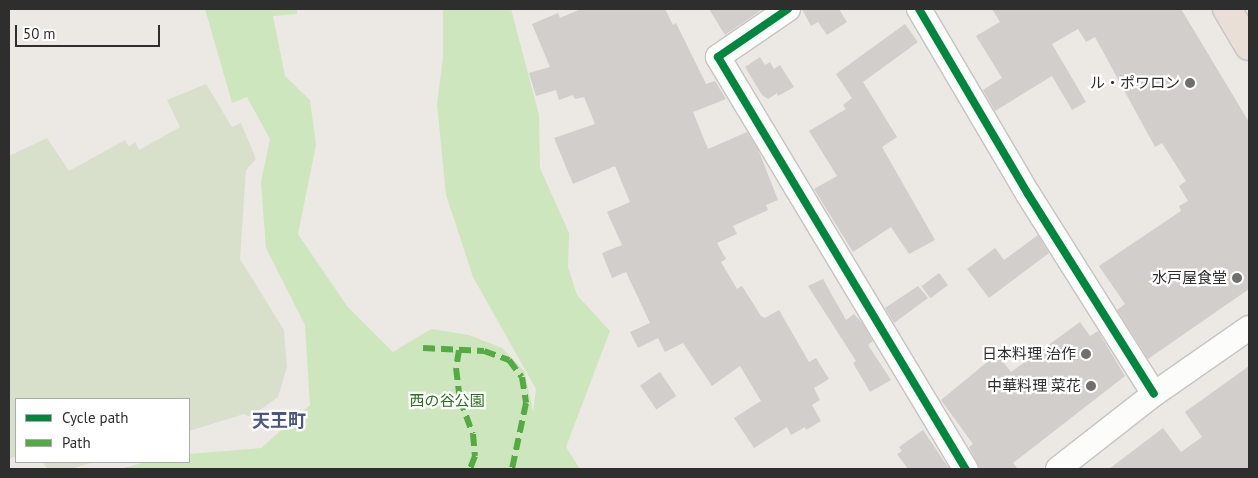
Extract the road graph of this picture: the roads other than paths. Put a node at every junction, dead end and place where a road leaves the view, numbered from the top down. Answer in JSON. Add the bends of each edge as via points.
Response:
{"nodes":[{"id":1,"x":788,"y":9,"type":"edge"},
{"id":2,"x":919,"y":9,"type":"edge"},
{"id":3,"x":1227,"y":9,"type":"edge"},
{"id":4,"x":1249,"y":46,"type":"edge"},
{"id":5,"x":1249,"y":328,"type":"edge"},
{"id":6,"x":1154,"y":394,"type":"junction"},
{"id":7,"x":966,"y":469,"type":"edge"},
{"id":8,"x":1058,"y":469,"type":"edge"}],
"edges":[{"from":1,"to":7,"type":"street","via":[[718,57]]},
{"from":2,"to":6,"type":"street","via":[[1028,194]]},
{"from":3,"to":4,"type":"highway"},
{"from":5,"to":6,"type":"street"},
{"from":6,"to":8,"type":"street"}]}
